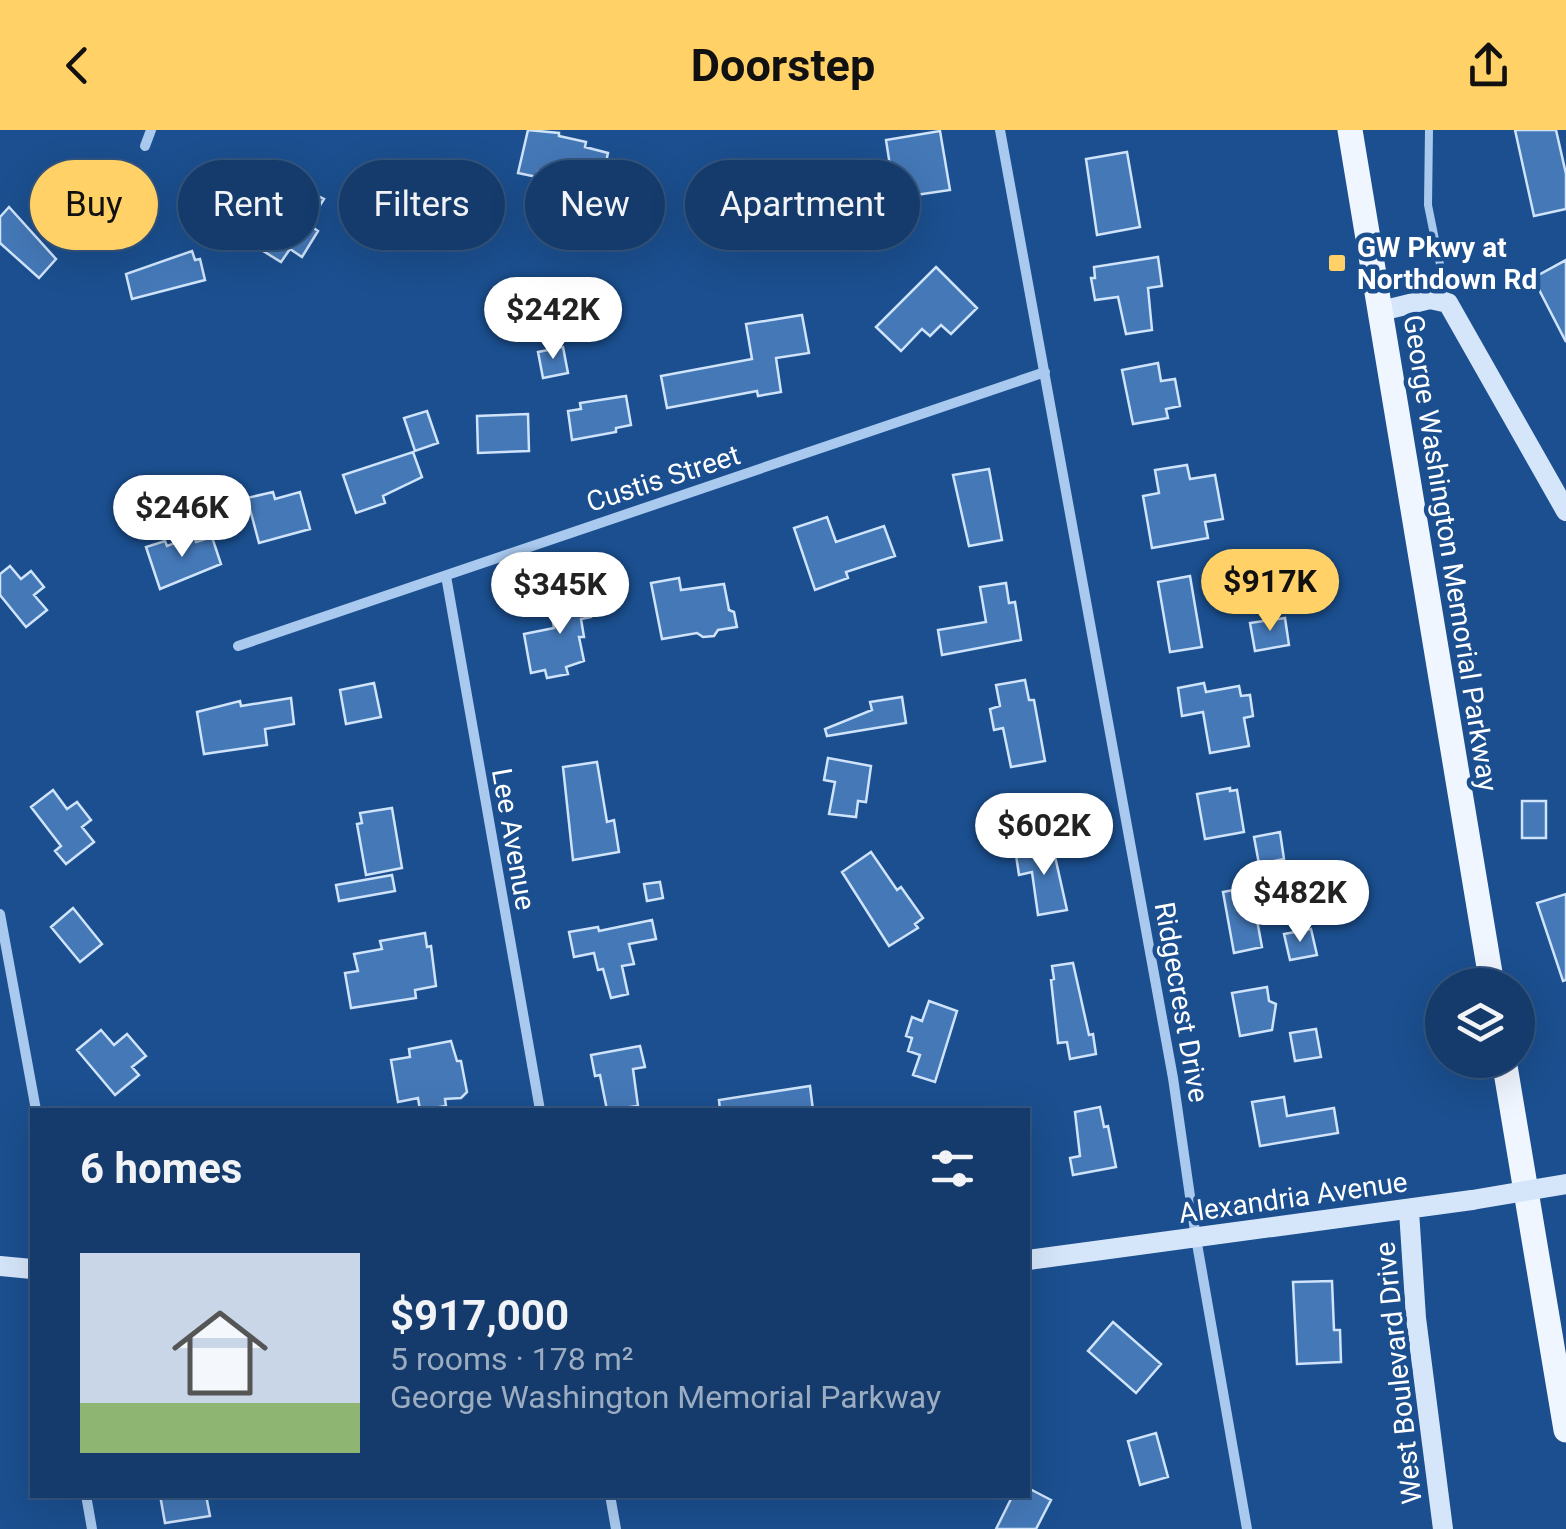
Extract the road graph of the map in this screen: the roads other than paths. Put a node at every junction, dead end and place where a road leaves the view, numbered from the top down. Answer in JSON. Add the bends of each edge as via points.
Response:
{"nodes":[{"id":1,"x":152,"y":130,"type":"edge"},
{"id":2,"x":1000,"y":130,"type":"edge"},
{"id":3,"x":1350,"y":130,"type":"edge"},
{"id":4,"x":1429,"y":130,"type":"edge"},
{"id":5,"x":145,"y":146,"type":"dead end"},
{"id":6,"x":1448,"y":303,"type":"junction"},
{"id":7,"x":1380,"y":311,"type":"junction"},
{"id":8,"x":1045,"y":372,"type":"junction"},
{"id":9,"x":1566,"y":511,"type":"edge"},
{"id":10,"x":446,"y":576,"type":"junction"},
{"id":11,"x":238,"y":646,"type":"dead end"},
{"id":12,"x":0,"y":914,"type":"edge"},
{"id":13,"x":1489,"y":968,"type":"edge"},
{"id":14,"x":1507,"y":1078,"type":"edge"},
{"id":15,"x":36,"y":1108,"type":"edge"},
{"id":16,"x":540,"y":1108,"type":"edge"},
{"id":17,"x":1566,"y":1184,"type":"edge"},
{"id":18,"x":1409,"y":1210,"type":"junction"},
{"id":19,"x":1196,"y":1238,"type":"junction"},
{"id":20,"x":1030,"y":1260,"type":"edge"},
{"id":21,"x":0,"y":1266,"type":"edge"},
{"id":22,"x":30,"y":1269,"type":"edge"},
{"id":23,"x":1566,"y":1430,"type":"edge"},
{"id":24,"x":87,"y":1498,"type":"edge"},
{"id":25,"x":611,"y":1498,"type":"edge"},
{"id":26,"x":92,"y":1529,"type":"edge"},
{"id":27,"x":616,"y":1529,"type":"edge"},
{"id":28,"x":1247,"y":1529,"type":"edge"},
{"id":29,"x":1443,"y":1529,"type":"edge"}],
"edges":[{"from":1,"to":5,"type":"street"},
{"from":2,"to":8,"type":"street","name":"Ridgecrest Drive"},
{"from":3,"to":7,"type":"main road","name":"George Washington Memorial Parkway"},
{"from":4,"to":6,"type":"lane","via":[[1428,204]]},
{"from":6,"to":7,"type":"street","via":[[1430,299]]},
{"from":6,"to":9,"type":"street"},
{"from":7,"to":13,"type":"main road","name":"George Washington Memorial Parkway"},
{"from":8,"to":10,"type":"street","name":"Custis Street"},
{"from":8,"to":19,"type":"street","name":"Ridgecrest Drive"},
{"from":10,"to":11,"type":"street","name":"Custis Street"},
{"from":10,"to":16,"type":"street","name":"Lee Avenue"},
{"from":12,"to":15,"type":"street"},
{"from":14,"to":23,"type":"main road"},
{"from":17,"to":18,"type":"street","name":"Alexandria Avenue","bridge":true},
{"from":18,"to":19,"type":"street","name":"Alexandria Avenue"},
{"from":18,"to":29,"type":"street","name":"West Boulevard Drive"},
{"from":19,"to":20,"type":"street","name":"Alexandria Avenue"},
{"from":19,"to":28,"type":"street","name":"Ridgecrest Drive"},
{"from":21,"to":22,"type":"street"},
{"from":24,"to":26,"type":"street"},
{"from":25,"to":27,"type":"street"}]}
